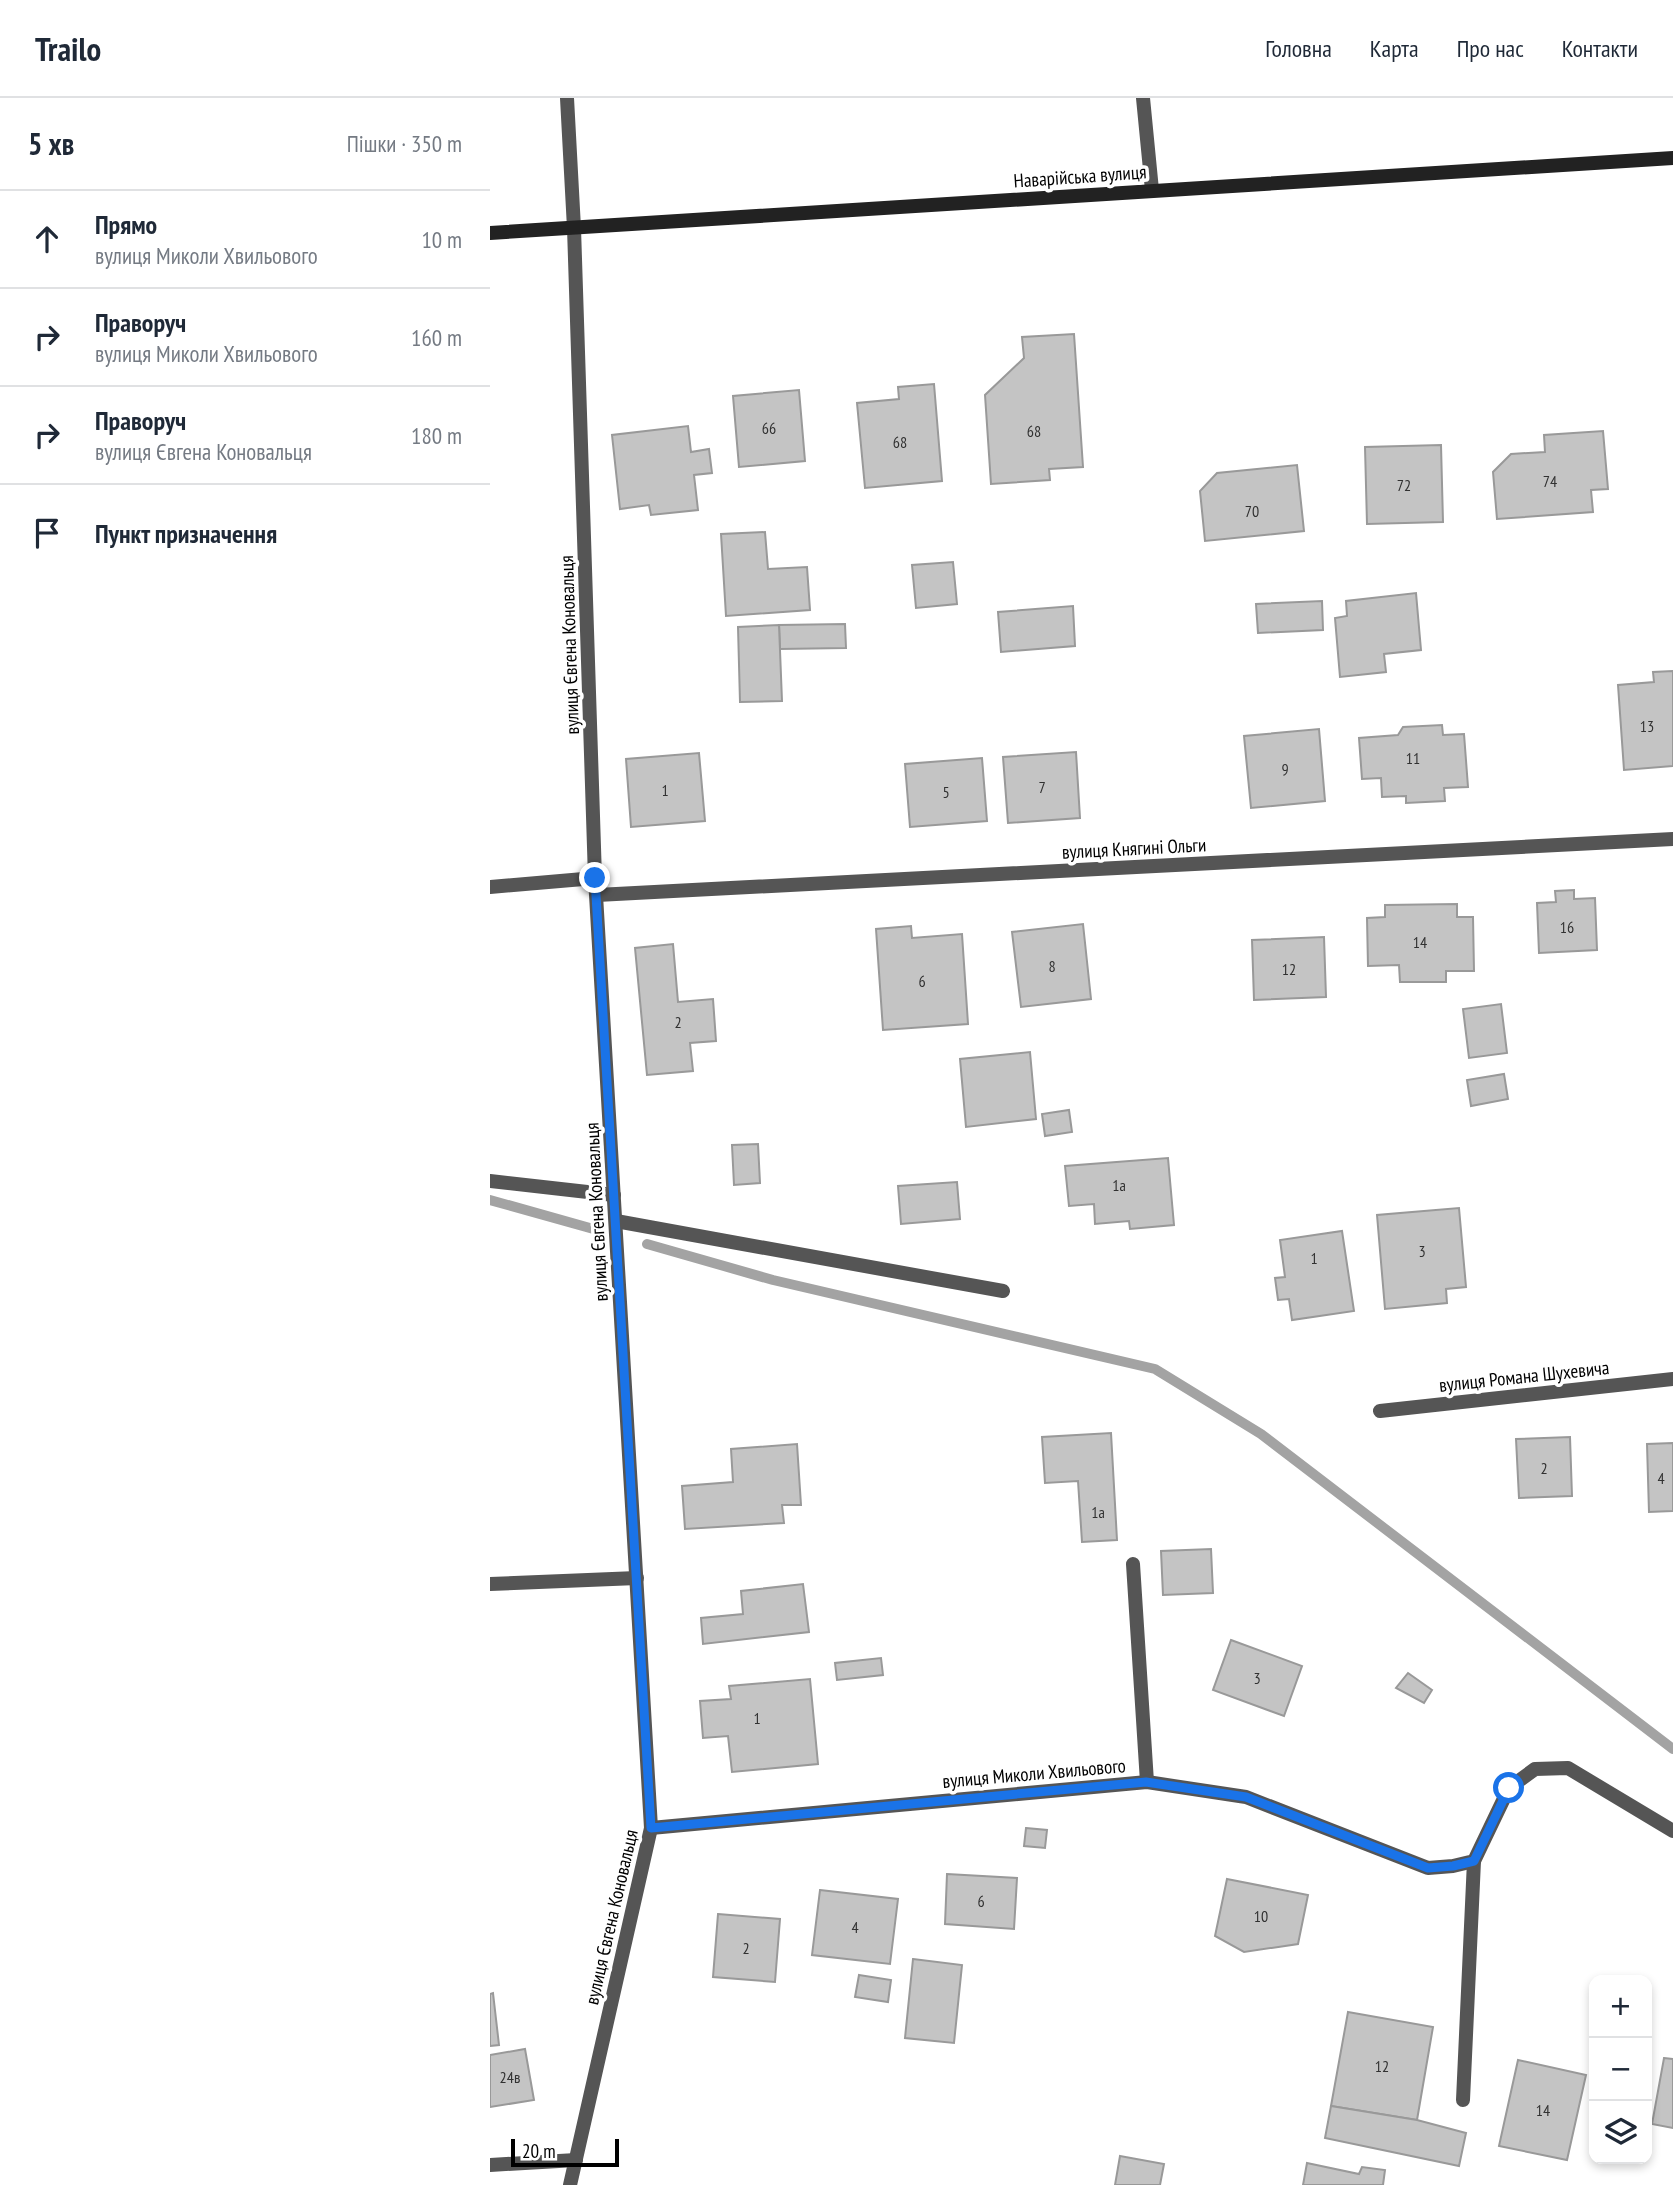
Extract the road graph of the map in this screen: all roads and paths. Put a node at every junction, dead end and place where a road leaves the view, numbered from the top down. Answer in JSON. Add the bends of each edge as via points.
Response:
{"nodes":[{"id":1,"x":567,"y":98,"type":"edge"},
{"id":2,"x":1143,"y":98,"type":"edge"},
{"id":3,"x":1673,"y":158,"type":"edge"},
{"id":4,"x":1152,"y":190,"type":"junction"},
{"id":5,"x":575,"y":228,"type":"junction"},
{"id":6,"x":490,"y":233,"type":"edge"},
{"id":7,"x":1673,"y":839,"type":"edge"},
{"id":8,"x":595,"y":878,"type":"junction"},
{"id":9,"x":490,"y":887,"type":"edge"},
{"id":10,"x":597,"y":895,"type":"junction"},
{"id":11,"x":490,"y":1181,"type":"edge"},
{"id":12,"x":614,"y":1195,"type":"junction"},
{"id":13,"x":616,"y":1221,"type":"junction"},
{"id":14,"x":1003,"y":1291,"type":"dead end"},
{"id":15,"x":1673,"y":1379,"type":"edge"},
{"id":16,"x":1380,"y":1411,"type":"dead end"},
{"id":17,"x":1133,"y":1564,"type":"dead end"},
{"id":18,"x":637,"y":1578,"type":"junction"},
{"id":19,"x":490,"y":1584,"type":"edge"},
{"id":20,"x":1146,"y":1782,"type":"junction"},
{"id":21,"x":651,"y":1828,"type":"junction"},
{"id":22,"x":1673,"y":1831,"type":"edge"},
{"id":23,"x":1474,"y":1861,"type":"junction"},
{"id":24,"x":1463,"y":2100,"type":"dead end"},
{"id":25,"x":576,"y":2160,"type":"junction"},
{"id":26,"x":490,"y":2165,"type":"edge"},
{"id":27,"x":570,"y":2185,"type":"edge"}],
"edges":[{"from":1,"to":5,"type":"street","name":"вулиця Євгена Коновальця"},
{"from":2,"to":4,"type":"street"},
{"from":3,"to":4,"type":"street","name":"Наварійська вулиця"},
{"from":4,"to":5,"type":"street","name":"Наварійська вулиця"},
{"from":5,"to":6,"type":"street","name":"Наварійська вулиця"},
{"from":5,"to":8,"type":"street","name":"вулиця Євгена Коновальця"},
{"from":7,"to":10,"type":"street","name":"вулиця Княгині Ольги"},
{"from":8,"to":9,"type":"street"},
{"from":8,"to":10,"type":"street","name":"вулиця Євгена Коновальця"},
{"from":10,"to":12,"type":"street","name":"вулиця Євгена Коновальця"},
{"from":11,"to":12,"type":"street"},
{"from":12,"to":13,"type":"street","name":"вулиця Євгена Коновальця"},
{"from":13,"to":14,"type":"street"},
{"from":13,"to":18,"type":"street","name":"вулиця Євгена Коновальця"},
{"from":15,"to":16,"type":"street","name":"вулиця Романа Шухевича"},
{"from":17,"to":20,"type":"street"},
{"from":18,"to":19,"type":"street"},
{"from":18,"to":21,"type":"street","name":"вулиця Євгена Коновальця"},
{"from":20,"to":21,"type":"street","name":"вулиця Миколи Хвильового"},
{"from":20,"to":23,"type":"street","name":"вулиця Миколи Хвильового","via":[[1246,1797],[1428,1868]]},
{"from":21,"to":25,"type":"street","name":"вулиця Євгена Коновальця"},
{"from":22,"to":23,"type":"street","via":[[1568,1768],[1535,1769],[1509,1788]]},
{"from":23,"to":24,"type":"street"},
{"from":25,"to":26,"type":"street"},
{"from":25,"to":27,"type":"street","name":"вулиця Євгена Коновальця"}]}
